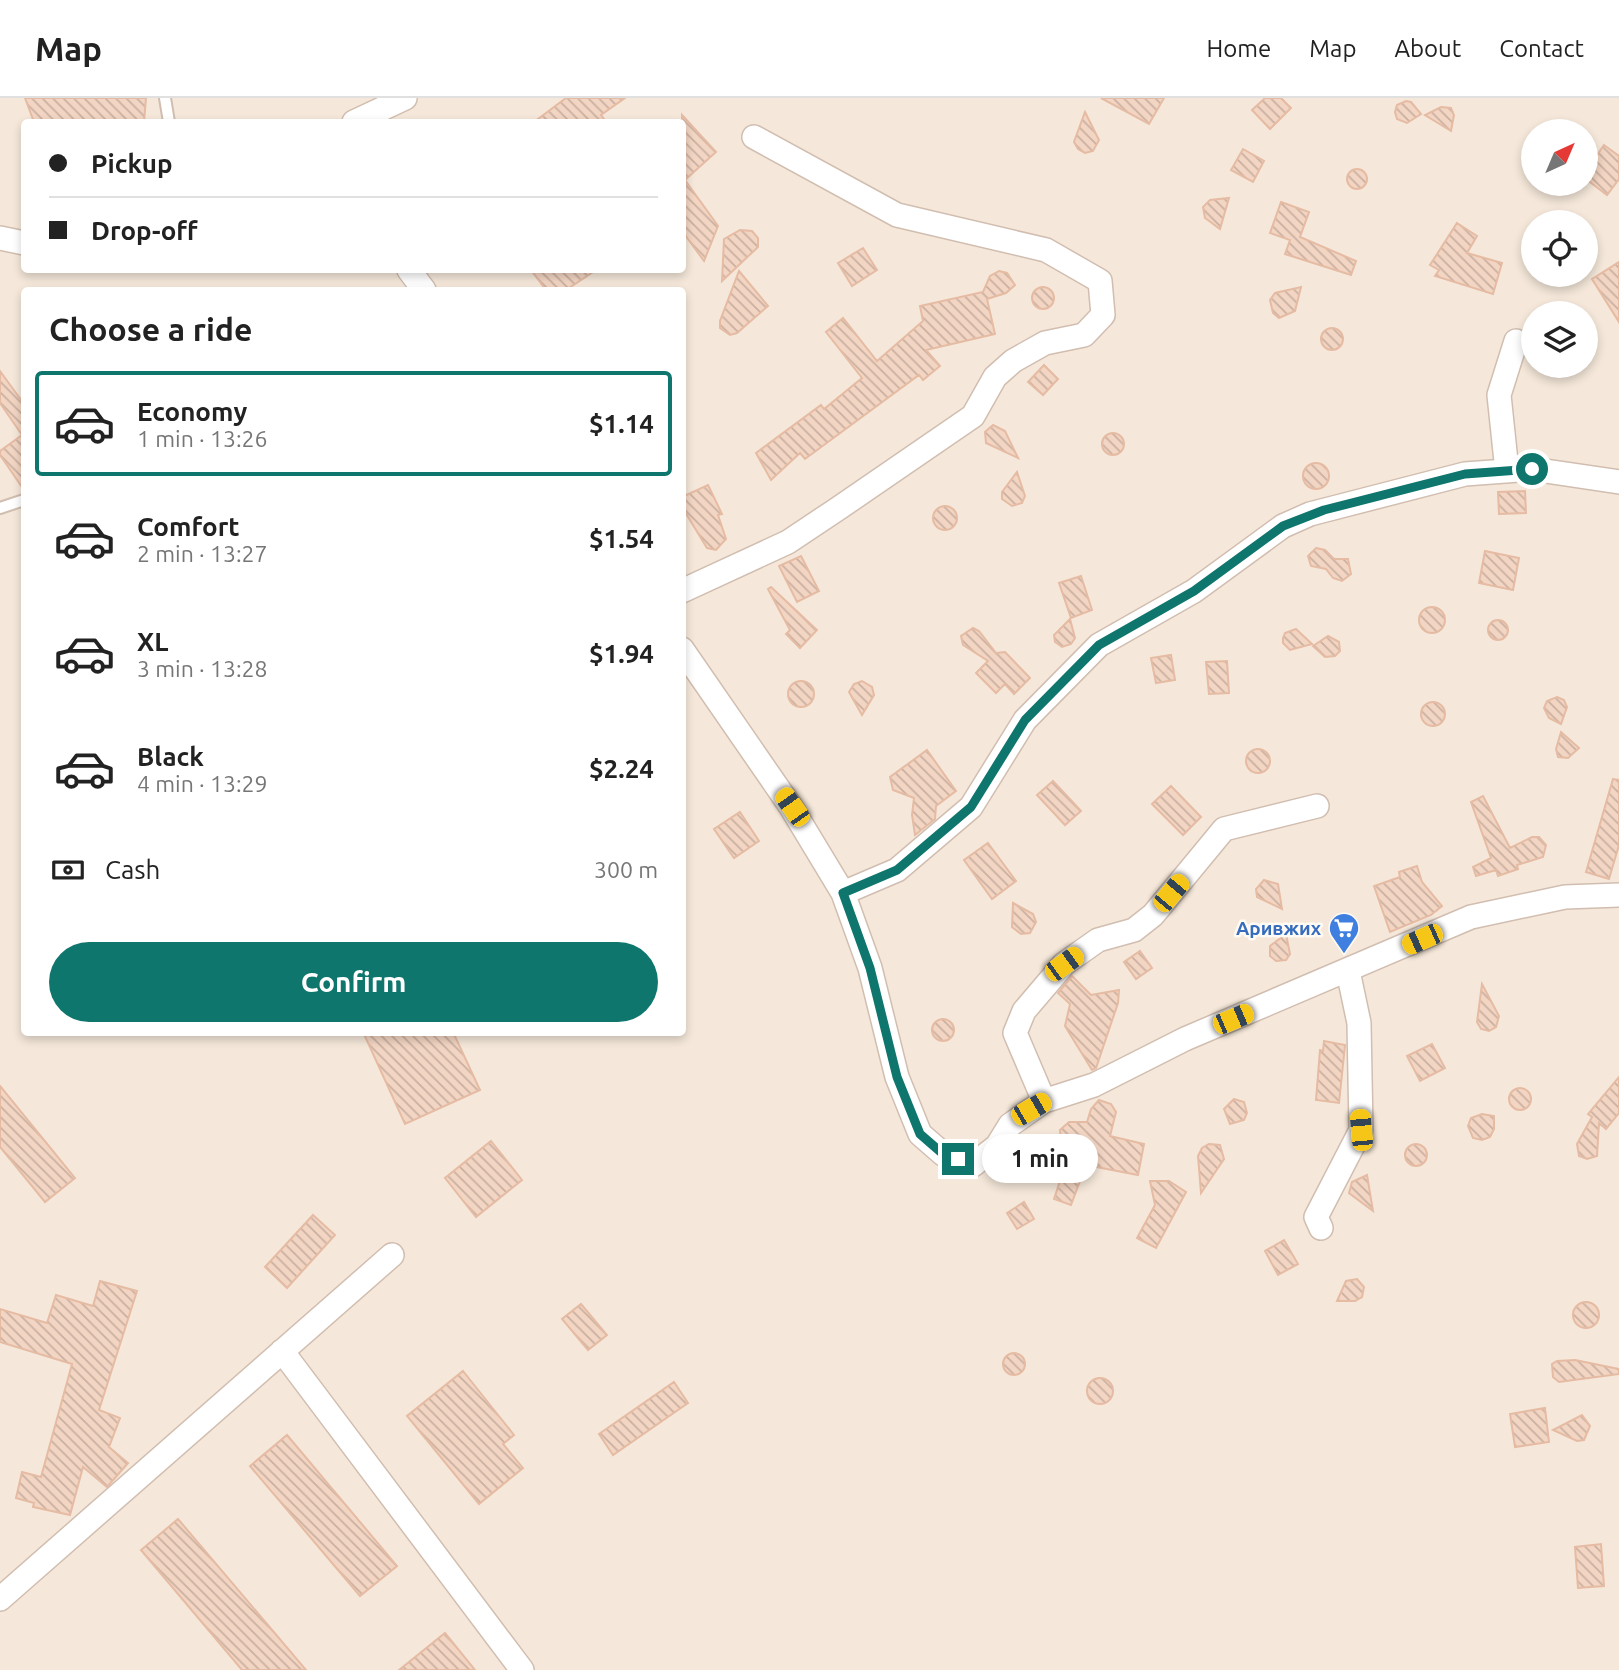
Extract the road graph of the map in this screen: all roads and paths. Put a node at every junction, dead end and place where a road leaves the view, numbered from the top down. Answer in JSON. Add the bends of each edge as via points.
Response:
{"nodes":[{"id":1,"x":165,"y":98,"type":"edge"},
{"id":2,"x":405,"y":98,"type":"edge"},
{"id":3,"x":168,"y":119,"type":"edge"},
{"id":4,"x":360,"y":119,"type":"edge"},
{"id":5,"x":754,"y":137,"type":"dead end"},
{"id":6,"x":0,"y":238,"type":"edge"},
{"id":7,"x":21,"y":242,"type":"edge"},
{"id":8,"x":1516,"y":341,"type":"dead end"},
{"id":9,"x":1507,"y":471,"type":"junction"},
{"id":10,"x":1619,"y":482,"type":"edge"},
{"id":11,"x":21,"y":501,"type":"edge"},
{"id":12,"x":0,"y":508,"type":"edge"},
{"id":13,"x":686,"y":589,"type":"edge"},
{"id":14,"x":686,"y":655,"type":"edge"},
{"id":15,"x":1317,"y":806,"type":"dead end"},
{"id":16,"x":843,"y":893,"type":"junction"},
{"id":17,"x":1619,"y":895,"type":"edge"},
{"id":18,"x":1348,"y":971,"type":"junction"},
{"id":19,"x":1044,"y":1101,"type":"junction"},
{"id":20,"x":1321,"y":1228,"type":"dead end"},
{"id":21,"x":392,"y":1255,"type":"dead end"},
{"id":22,"x":282,"y":1351,"type":"junction"},
{"id":23,"x":0,"y":1599,"type":"edge"},
{"id":24,"x":522,"y":1670,"type":"edge"}],
"edges":[{"from":1,"to":3,"type":"lane"},
{"from":2,"to":4,"type":"street"},
{"from":5,"to":13,"type":"street","via":[[897,215],[1046,250],[1100,281],[1103,315],[1084,335],[1045,343],[1013,361],[995,377],[973,416],[807,529]]},
{"from":6,"to":7,"type":"street"},
{"from":8,"to":9,"type":"street","via":[[1499,396]]},
{"from":9,"to":10,"type":"street","via":[[1532,469]]},
{"from":9,"to":16,"type":"street","via":[[1465,474],[1319,511],[1283,526],[1194,591],[1099,645],[1025,720],[971,807],[897,870]]},
{"from":11,"to":12,"type":"lane"},
{"from":14,"to":16,"type":"street","via":[[792,807]]},
{"from":15,"to":19,"type":"street","via":[[1224,829],[1153,915],[1134,930],[1098,940],[1064,964],[1024,1011],[1015,1033]]},
{"from":16,"to":19,"type":"street","via":[[881,1007],[897,1077],[920,1134],[943,1154],[973,1165],[997,1146],[1010,1125]]},
{"from":17,"to":18,"type":"street","via":[[1565,897],[1471,917]]},
{"from":18,"to":19,"type":"street","via":[[1185,1039],[1094,1085]]},
{"from":18,"to":20,"type":"street","via":[[1359,1023],[1361,1130],[1316,1217]]},
{"from":21,"to":22,"type":"street"},
{"from":22,"to":23,"type":"street"},
{"from":22,"to":24,"type":"street"}]}
